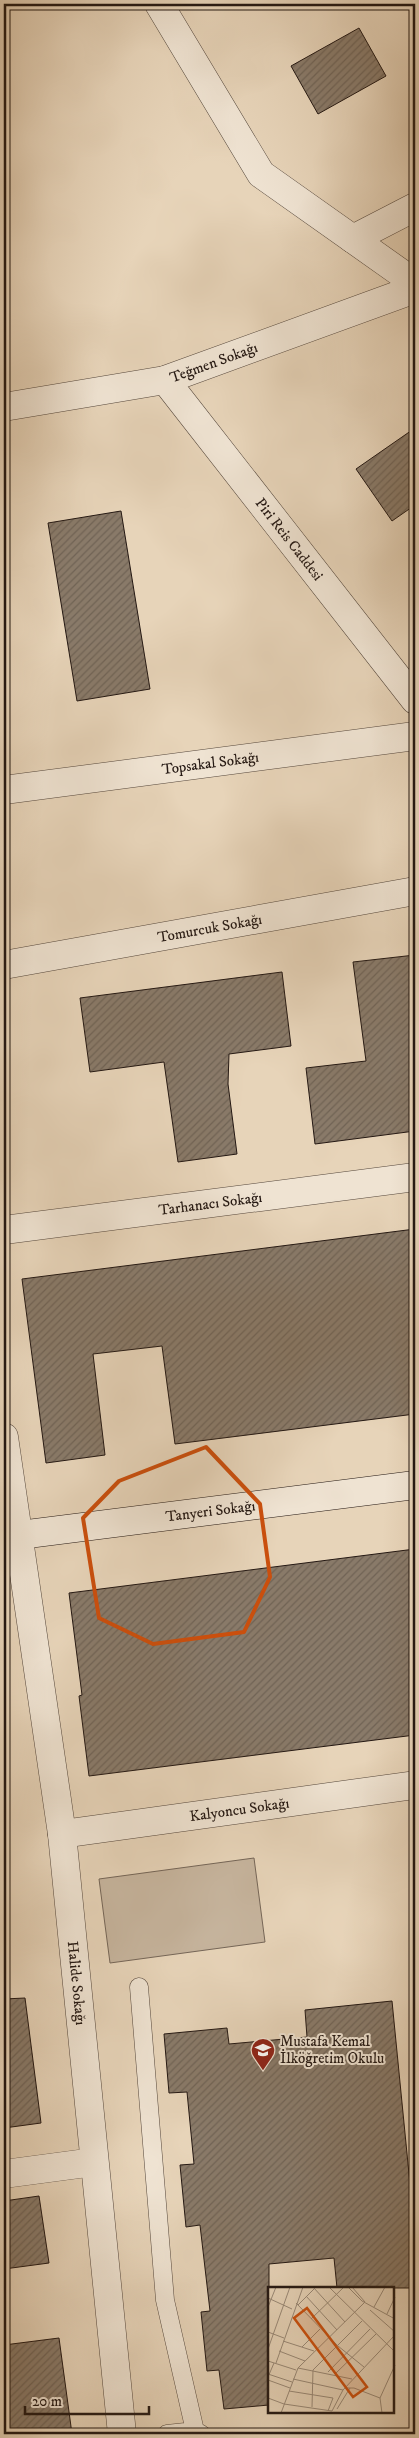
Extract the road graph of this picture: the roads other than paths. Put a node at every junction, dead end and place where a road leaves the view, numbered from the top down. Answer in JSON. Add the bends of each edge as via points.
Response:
{"nodes":[{"id":1,"x":159,"y":4,"type":"edge"},
{"id":2,"x":415,"y":207,"type":"edge"},
{"id":3,"x":353,"y":239,"type":"junction"},
{"id":4,"x":415,"y":283,"type":"edge"},
{"id":5,"x":415,"y":288,"type":"edge"},
{"id":6,"x":165,"y":380,"type":"junction"},
{"id":7,"x":4,"y":407,"type":"edge"},
{"id":8,"x":415,"y":700,"type":"edge"},
{"id":9,"x":415,"y":736,"type":"edge"},
{"id":10,"x":4,"y":790,"type":"edge"},
{"id":11,"x":415,"y":891,"type":"edge"},
{"id":12,"x":4,"y":965,"type":"edge"},
{"id":13,"x":415,"y":1177,"type":"edge"},
{"id":14,"x":4,"y":1230,"type":"edge"},
{"id":15,"x":4,"y":1437,"type":"edge"},
{"id":16,"x":415,"y":1484,"type":"edge"},
{"id":17,"x":10,"y":1536,"type":"edge"},
{"id":18,"x":415,"y":1785,"type":"edge"},
{"id":19,"x":62,"y":1834,"type":"junction"},
{"id":20,"x":139,"y":1988,"type":"dead end"},
{"id":21,"x":94,"y":2162,"type":"junction"},
{"id":22,"x":4,"y":2174,"type":"edge"},
{"id":23,"x":198,"y":2433,"type":"edge"},
{"id":24,"x":122,"y":2434,"type":"edge"},
{"id":25,"x":167,"y":2434,"type":"edge"}],
"edges":[{"from":1,"to":3,"type":"street","via":[[261,174]]},
{"from":2,"to":3,"type":"street"},
{"from":3,"to":4,"type":"street"},
{"from":5,"to":6,"type":"street","name":"Teğmen Sokağı"},
{"from":6,"to":7,"type":"street","name":"Teğmen Sokağı"},
{"from":6,"to":8,"type":"street","name":"Piri Reis Caddesi"},
{"from":9,"to":10,"type":"street","name":"Topsakal Sokağı"},
{"from":11,"to":12,"type":"street","name":"Tomurcuk Sokağı"},
{"from":13,"to":14,"type":"street","name":"Tarhanacı Sokağı"},
{"from":15,"to":17,"type":"street","name":"Halide Sokağı"},
{"from":16,"to":17,"type":"street","name":"Tanyeri Sokağı"},
{"from":17,"to":19,"type":"street","name":"Halide Sokağı"},
{"from":18,"to":19,"type":"street","name":"Kalyoncu Sokağı"},
{"from":19,"to":21,"type":"street","name":"Halide Sokağı"},
{"from":20,"to":23,"type":"lane","via":[[165,2300]]},
{"from":21,"to":22,"type":"street"},
{"from":21,"to":24,"type":"street","name":"Halide Sokağı"},
{"from":23,"to":25,"type":"lane"}]}
